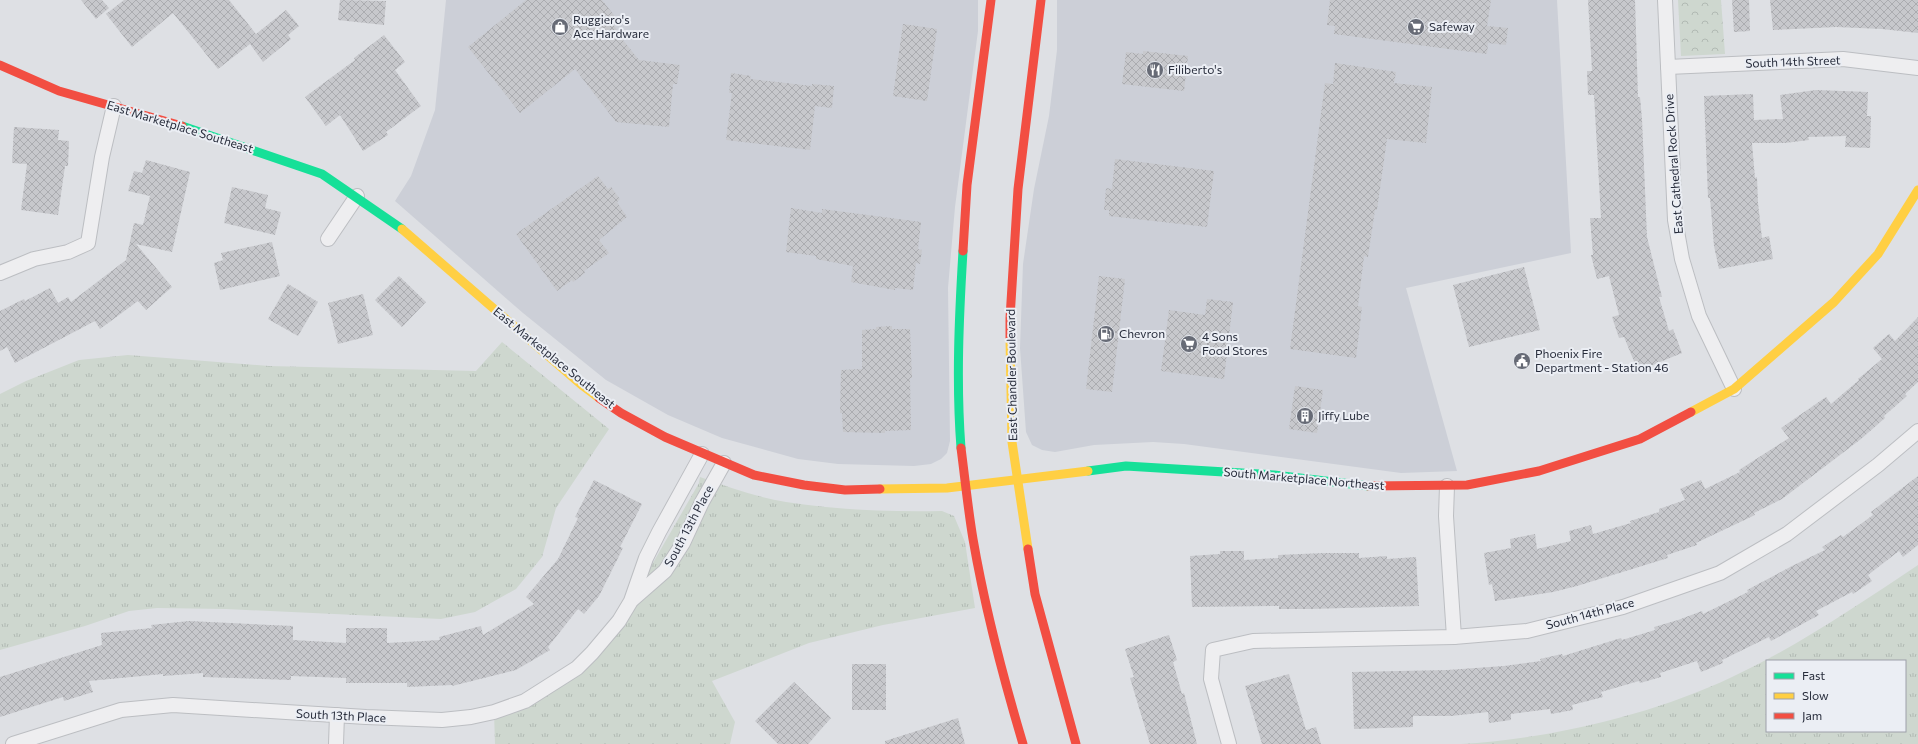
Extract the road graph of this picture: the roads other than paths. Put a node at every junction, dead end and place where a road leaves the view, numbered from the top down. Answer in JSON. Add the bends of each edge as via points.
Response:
{"nodes":[{"id":1,"x":991,"y":0,"type":"edge"},
{"id":2,"x":1041,"y":0,"type":"edge"},
{"id":3,"x":1665,"y":0,"type":"edge"},
{"id":4,"x":0,"y":65,"type":"edge"},
{"id":5,"x":1668,"y":67,"type":"junction"},
{"id":6,"x":1918,"y":68,"type":"edge"},
{"id":7,"x":114,"y":106,"type":"junction"},
{"id":8,"x":1918,"y":190,"type":"edge"},
{"id":9,"x":357,"y":196,"type":"junction"},
{"id":10,"x":328,"y":239,"type":"dead end"},
{"id":11,"x":0,"y":273,"type":"edge"},
{"id":12,"x":1734,"y":389,"type":"junction"},
{"id":13,"x":1918,"y":431,"type":"edge"},
{"id":14,"x":702,"y":454,"type":"junction"},
{"id":15,"x":724,"y":463,"type":"junction"},
{"id":16,"x":1018,"y":479,"type":"junction"},
{"id":17,"x":966,"y":486,"type":"junction"},
{"id":18,"x":1447,"y":486,"type":"junction"},
{"id":19,"x":631,"y":601,"type":"junction"},
{"id":20,"x":1454,"y":637,"type":"junction"},
{"id":21,"x":337,"y":715,"type":"junction"},
{"id":22,"x":42,"y":740,"type":"edge"},
{"id":23,"x":13,"y":744,"type":"edge"},
{"id":24,"x":336,"y":744,"type":"edge"},
{"id":25,"x":1023,"y":744,"type":"edge"},
{"id":26,"x":1076,"y":744,"type":"edge"},
{"id":27,"x":1229,"y":744,"type":"edge"}],
"edges":[{"from":1,"to":17,"type":"street","via":[[967,186],[960,306],[961,447]]},
{"from":2,"to":16,"type":"street","name":"East Chandler Boulevard","via":[[1018,188],[1010,318],[1012,442]]},
{"from":3,"to":5,"type":"street","name":"East Cathedral Rock Drive"},
{"from":4,"to":7,"type":"street","name":"East Marketplace Southeast","via":[[59,90]]},
{"from":5,"to":6,"type":"street","name":"South 14th Street","via":[[1843,59]]},
{"from":5,"to":12,"type":"street","name":"East Cathedral Rock Drive","via":[[1675,220],[1682,259],[1698,316]]},
{"from":7,"to":9,"type":"street","name":"East Marketplace Southeast","via":[[322,174]]},
{"from":7,"to":11,"type":"street","via":[[102,156],[88,243],[68,252],[34,259]]},
{"from":8,"to":12,"type":"street","name":"South Marketplace Northeast","via":[[1878,254],[1834,302]]},
{"from":9,"to":10,"type":"street"},
{"from":9,"to":14,"type":"street","name":"East Marketplace Southeast","via":[[399,226],[583,386],[621,412]]},
{"from":12,"to":18,"type":"street","name":"South Marketplace Northeast","via":[[1640,439],[1599,453],[1532,473],[1468,485]]},
{"from":13,"to":20,"type":"street","name":"South 14th Place","via":[[1815,514],[1787,534],[1720,573],[1608,611],[1527,630]]},
{"from":14,"to":15,"type":"street","name":"East Marketplace Southeast"},
{"from":14,"to":19,"type":"street","name":"South 13th Place","via":[[646,558]]},
{"from":15,"to":17,"type":"street","name":"East Marketplace Southeast","via":[[761,476],[804,486],[845,490]]},
{"from":15,"to":19,"type":"street","name":"South 13th Place","via":[[683,543],[665,571]]},
{"from":16,"to":17,"type":"street","name":"South Marketplace Northeast"},
{"from":16,"to":18,"type":"street","name":"South Marketplace Northeast","via":[[1126,466],[1274,475],[1362,486]]},
{"from":16,"to":26,"type":"street","name":"East Chandler Boulevard","via":[[1036,594]]},
{"from":17,"to":25,"type":"street","via":[[987,606],[1002,673]]},
{"from":18,"to":20,"type":"street","via":[[1446,516]]},
{"from":19,"to":21,"type":"street","name":"South 13th Place","via":[[619,621],[577,668],[537,694],[509,707],[471,717],[442,720]]},
{"from":20,"to":27,"type":"street","name":"South 14th Place","via":[[1253,641],[1213,650],[1211,679]]},
{"from":21,"to":22,"type":"street","name":"South 13th Place","via":[[173,705],[121,710]]},
{"from":21,"to":24,"type":"street"},
{"from":22,"to":23,"type":"street","name":"South 13th Place"}]}
